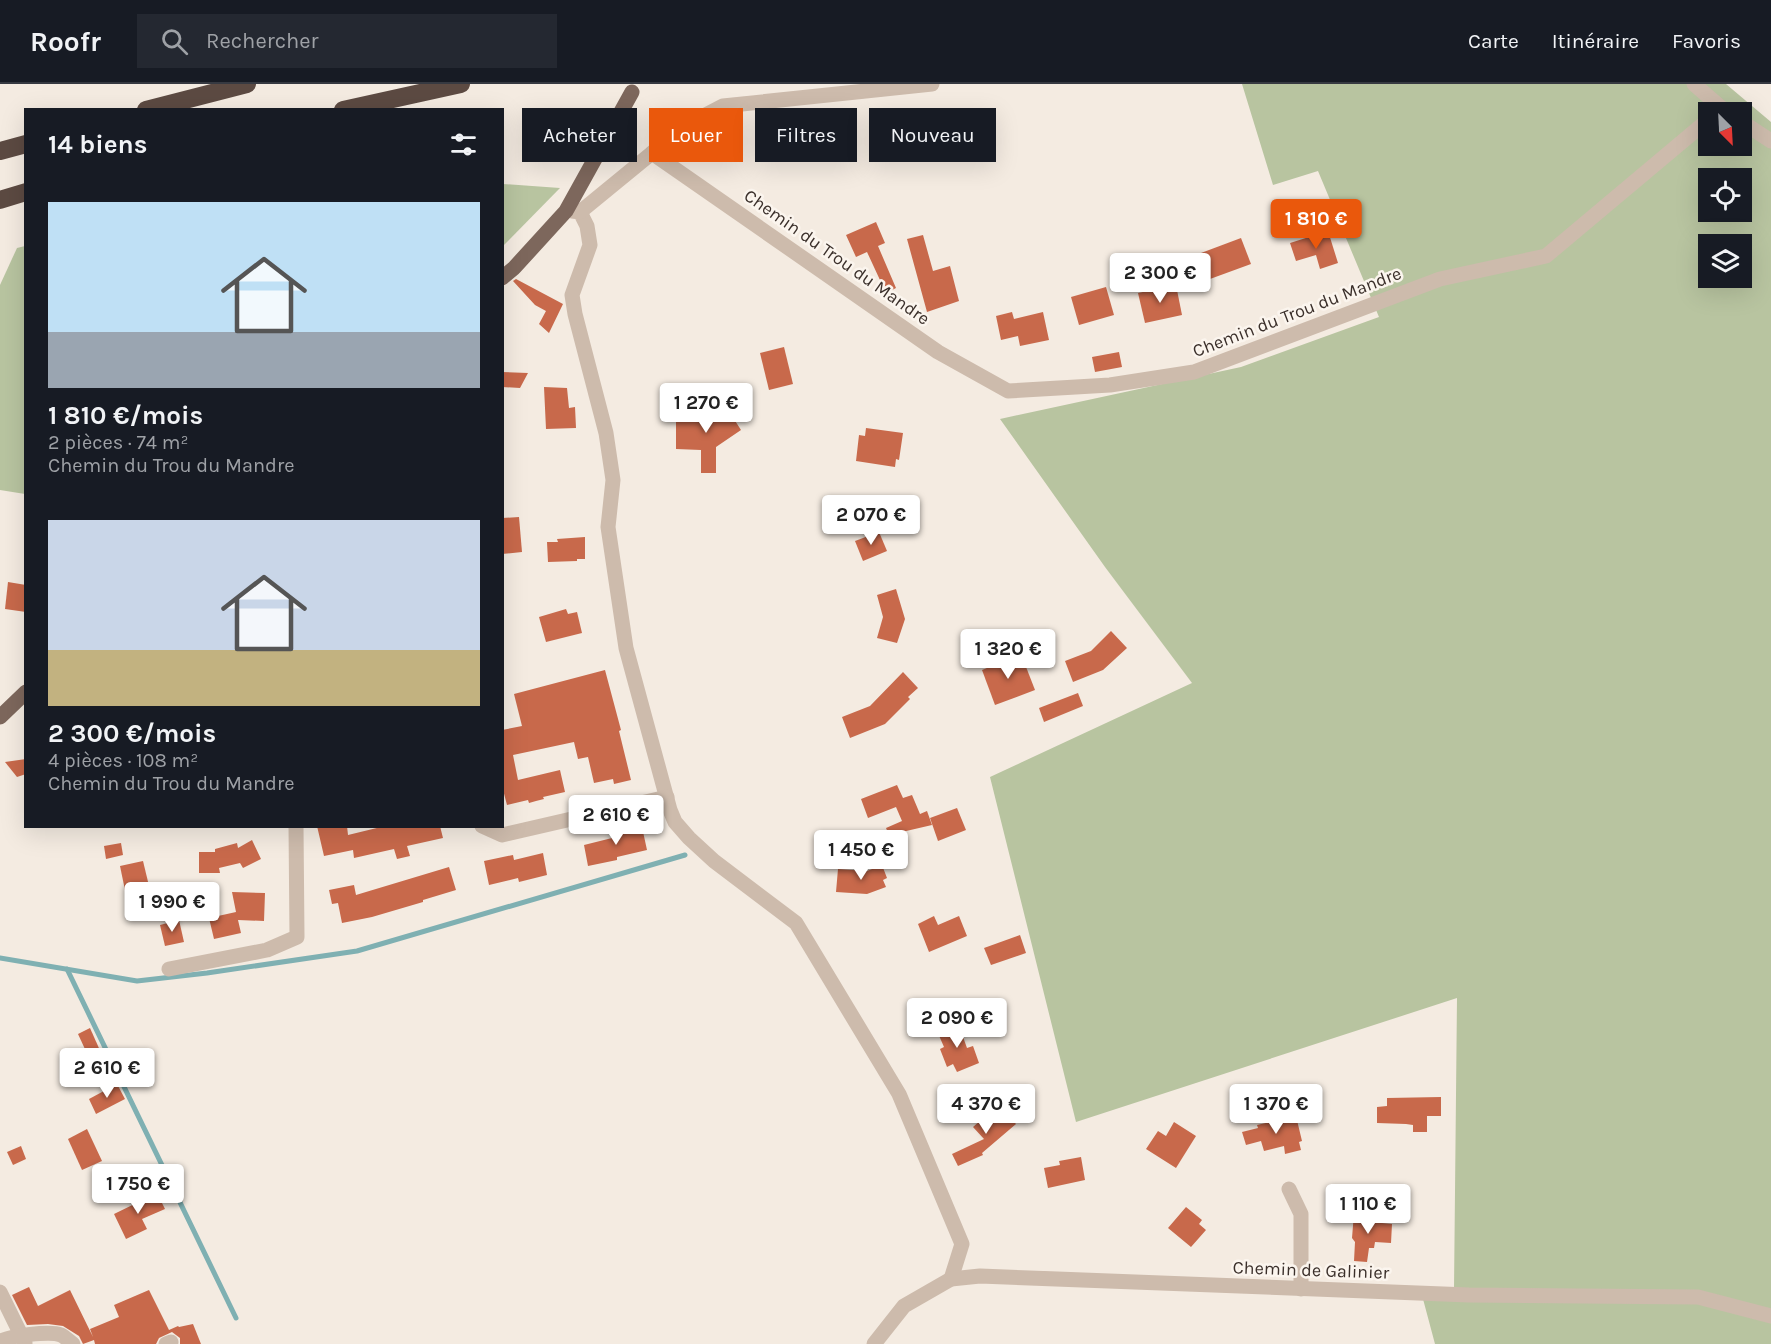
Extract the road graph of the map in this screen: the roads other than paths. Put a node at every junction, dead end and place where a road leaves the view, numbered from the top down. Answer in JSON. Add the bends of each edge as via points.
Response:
{"nodes":[{"id":1,"x":247,"y":84,"type":"edge"},
{"id":2,"x":461,"y":84,"type":"edge"},
{"id":3,"x":932,"y":84,"type":"edge"},
{"id":4,"x":1694,"y":84,"type":"edge"},
{"id":5,"x":632,"y":92,"type":"dead end"},
{"id":6,"x":1713,"y":102,"type":"edge"},
{"id":7,"x":154,"y":108,"type":"edge"},
{"id":8,"x":352,"y":108,"type":"edge"},
{"id":9,"x":719,"y":108,"type":"edge"},
{"id":10,"x":1698,"y":128,"type":"edge"},
{"id":11,"x":1752,"y":129,"type":"edge"},
{"id":12,"x":1771,"y":141,"type":"edge"},
{"id":13,"x":24,"y":145,"type":"edge"},
{"id":14,"x":0,"y":151,"type":"edge"},
{"id":15,"x":649,"y":155,"type":"edge"},
{"id":16,"x":665,"y":162,"type":"edge"},
{"id":17,"x":24,"y":193,"type":"edge"},
{"id":18,"x":0,"y":200,"type":"edge"},
{"id":19,"x":573,"y":211,"type":"junction"},
{"id":20,"x":504,"y":276,"type":"edge"},
{"id":21,"x":24,"y":694,"type":"edge"},
{"id":22,"x":0,"y":717,"type":"edge"},
{"id":23,"x":667,"y":797,"type":"junction"},
{"id":24,"x":296,"y":828,"type":"edge"},
{"id":25,"x":486,"y":828,"type":"edge"},
{"id":26,"x":169,"y":969,"type":"dead end"},
{"id":27,"x":1289,"y":1189,"type":"dead end"},
{"id":28,"x":951,"y":1279,"type":"junction"},
{"id":29,"x":1300,"y":1289,"type":"junction"},
{"id":30,"x":0,"y":1292,"type":"edge"},
{"id":31,"x":1771,"y":1316,"type":"edge"},
{"id":32,"x":24,"y":1340,"type":"edge"},
{"id":33,"x":0,"y":1342,"type":"edge"},
{"id":34,"x":73,"y":1344,"type":"edge"},
{"id":35,"x":874,"y":1344,"type":"edge"}],
"edges":[{"from":1,"to":7,"type":"highway"},
{"from":2,"to":8,"type":"highway"},
{"from":3,"to":9,"type":"street"},
{"from":4,"to":6,"type":"street"},
{"from":5,"to":19,"type":"main road"},
{"from":10,"to":16,"type":"street","name":"Chemin du Trou du Mandre","via":[[1546,256],[1440,279],[1194,372],[1110,385],[1008,392],[938,352]]},
{"from":11,"to":12,"type":"street"},
{"from":13,"to":14,"type":"highway"},
{"from":15,"to":19,"type":"street"},
{"from":17,"to":18,"type":"highway"},
{"from":19,"to":20,"type":"main road"},
{"from":19,"to":23,"type":"street","via":[[587,226],[590,245],[572,295],[606,433],[613,480],[608,527],[626,648]]},
{"from":21,"to":22,"type":"main road"},
{"from":23,"to":25,"type":"street","via":[[502,835]]},
{"from":23,"to":28,"type":"street","via":[[675,822],[689,838],[796,923],[898,1095],[962,1244]]},
{"from":24,"to":26,"type":"street","via":[[297,937],[267,950]]},
{"from":27,"to":29,"type":"street","via":[[1300,1214]]},
{"from":28,"to":29,"type":"street","name":"Chemin de Galinier","via":[[980,1276]]},
{"from":28,"to":35,"type":"street","name":"Chemin de Galinier","via":[[904,1306]]},
{"from":29,"to":31,"type":"street","name":"Chemin de Galinier","via":[[1698,1297]]},
{"from":30,"to":32,"type":"street"},
{"from":32,"to":33,"type":"street"},
{"from":32,"to":34,"type":"street","via":[[60,1334]]}]}
